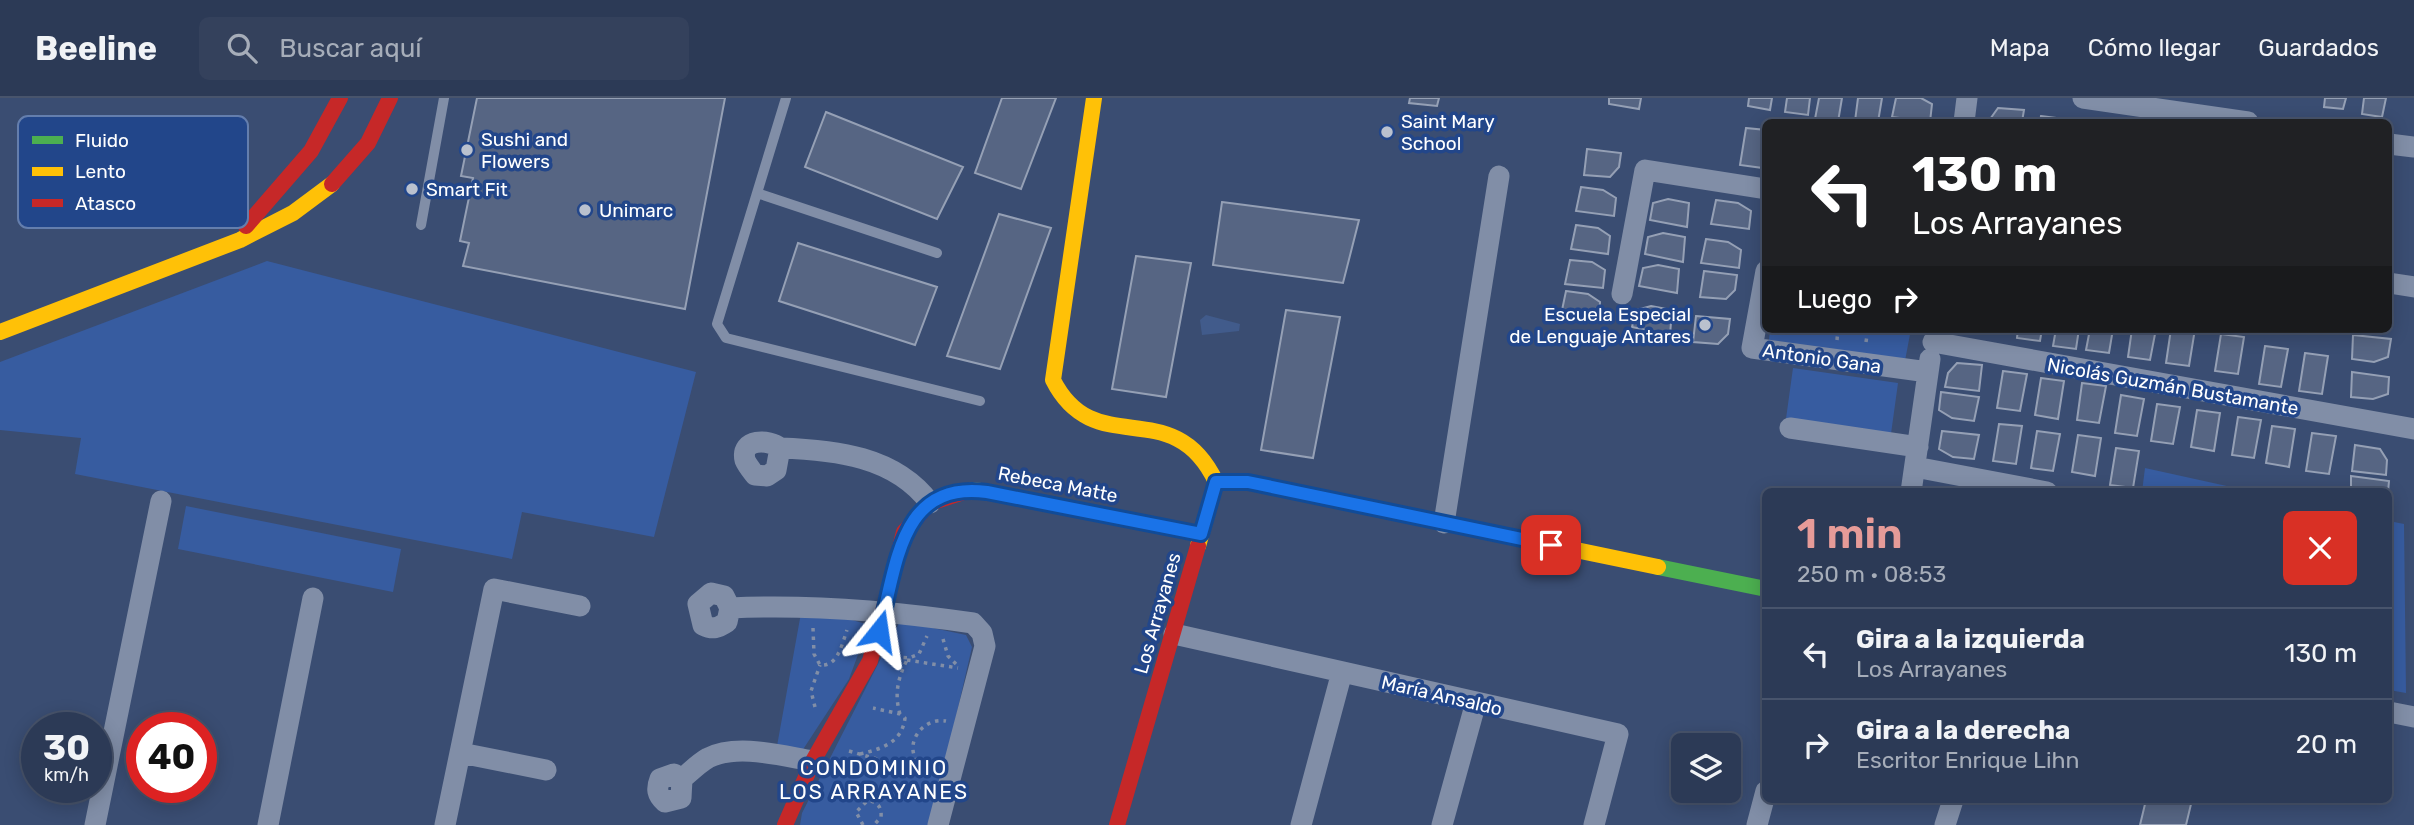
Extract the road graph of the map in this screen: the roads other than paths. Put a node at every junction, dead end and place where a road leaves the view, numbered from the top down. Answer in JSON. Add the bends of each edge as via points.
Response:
{"nodes":[{"id":1,"x":340,"y":98,"type":"edge"},
{"id":2,"x":390,"y":98,"type":"edge"},
{"id":3,"x":444,"y":98,"type":"edge"},
{"id":4,"x":786,"y":98,"type":"edge"},
{"id":5,"x":1094,"y":98,"type":"edge"},
{"id":6,"x":1967,"y":98,"type":"edge"},
{"id":7,"x":2083,"y":98,"type":"edge"},
{"id":8,"x":2201,"y":107,"type":"edge"},
{"id":9,"x":1964,"y":119,"type":"edge"},
{"id":10,"x":2239,"y":119,"type":"edge"},
{"id":11,"x":2392,"y":144,"type":"edge"},
{"id":12,"x":2414,"y":147,"type":"edge"},
{"id":13,"x":1499,"y":176,"type":"dead end"},
{"id":14,"x":1762,"y":188,"type":"edge"},
{"id":15,"x":757,"y":193,"type":"junction"},
{"id":16,"x":248,"y":223,"type":"edge"},
{"id":17,"x":421,"y":225,"type":"dead end"},
{"id":18,"x":243,"y":228,"type":"edge"},
{"id":19,"x":226,"y":246,"type":"junction"},
{"id":20,"x":937,"y":253,"type":"dead end"},
{"id":21,"x":2392,"y":283,"type":"edge"},
{"id":22,"x":2414,"y":287,"type":"edge"},
{"id":23,"x":1762,"y":293,"type":"edge"},
{"id":24,"x":1622,"y":294,"type":"dead end"},
{"id":25,"x":0,"y":332,"type":"edge"},
{"id":26,"x":1934,"y":336,"type":"edge"},
{"id":27,"x":1928,"y":372,"type":"junction"},
{"id":28,"x":980,"y":401,"type":"dead end"},
{"id":29,"x":1790,"y":428,"type":"dead end"},
{"id":30,"x":2414,"y":429,"type":"edge"},
{"id":31,"x":780,"y":448,"type":"dead end"},
{"id":32,"x":1916,"y":457,"type":"junction"},
{"id":33,"x":1216,"y":482,"type":"junction"},
{"id":34,"x":1912,"y":488,"type":"edge"},
{"id":35,"x":2032,"y":488,"type":"edge"},
{"id":36,"x":161,"y":501,"type":"dead end"},
{"id":37,"x":930,"y":503,"type":"junction"},
{"id":38,"x":1444,"y":523,"type":"junction"},
{"id":39,"x":1201,"y":534,"type":"junction"},
{"id":40,"x":1762,"y":588,"type":"edge"},
{"id":41,"x":313,"y":598,"type":"dead end"},
{"id":42,"x":579,"y":606,"type":"dead end"},
{"id":43,"x":730,"y":608,"type":"dead end"},
{"id":44,"x":884,"y":613,"type":"junction"},
{"id":45,"x":1174,"y":634,"type":"junction"},
{"id":46,"x":1342,"y":672,"type":"junction"},
{"id":47,"x":1476,"y":702,"type":"junction"},
{"id":48,"x":2392,"y":713,"type":"edge"},
{"id":49,"x":2414,"y":717,"type":"edge"},
{"id":50,"x":818,"y":752,"type":"junction"},
{"id":51,"x":461,"y":753,"type":"junction"},
{"id":52,"x":546,"y":770,"type":"dead end"},
{"id":53,"x":682,"y":779,"type":"dead end"},
{"id":54,"x":1763,"y":803,"type":"edge"},
{"id":55,"x":1952,"y":803,"type":"edge"},
{"id":56,"x":95,"y":825,"type":"edge"},
{"id":57,"x":268,"y":825,"type":"edge"},
{"id":58,"x":445,"y":825,"type":"edge"},
{"id":59,"x":785,"y":825,"type":"edge"},
{"id":60,"x":938,"y":825,"type":"edge"},
{"id":61,"x":1117,"y":825,"type":"edge"},
{"id":62,"x":1301,"y":825,"type":"edge"},
{"id":63,"x":1442,"y":825,"type":"edge"},
{"id":64,"x":1594,"y":825,"type":"edge"},
{"id":65,"x":1757,"y":825,"type":"edge"},
{"id":66,"x":1945,"y":825,"type":"edge"}],
"edges":[{"from":1,"to":16,"type":"street","via":[[328,129],[286,184]]},
{"from":2,"to":19,"type":"street","via":[[383,121],[338,179],[309,203]]},
{"from":3,"to":17,"type":"lane"},
{"from":4,"to":15,"type":"lane"},
{"from":5,"to":33,"type":"street","via":[[1053,380],[1058,395],[1090,421],[1174,436],[1192,446]]},
{"from":6,"to":9,"type":"street"},
{"from":7,"to":8,"type":"street"},
{"from":8,"to":10,"type":"street"},
{"from":11,"to":12,"type":"street"},
{"from":13,"to":38,"type":"street"},
{"from":14,"to":24,"type":"street","via":[[1645,170]]},
{"from":15,"to":20,"type":"lane"},
{"from":15,"to":28,"type":"lane","via":[[717,324],[726,338]]},
{"from":18,"to":19,"type":"street"},
{"from":19,"to":25,"type":"street"},
{"from":21,"to":22,"type":"street"},
{"from":23,"to":27,"type":"street","name":"Antonio Gana","via":[[1752,348]]},
{"from":26,"to":27,"type":"street"},
{"from":26,"to":30,"type":"street","name":"Nicolás Guzmán Bustamante"},
{"from":27,"to":32,"type":"street"},
{"from":29,"to":32,"type":"street"},
{"from":31,"to":37,"type":"street","via":[[881,462],[916,484]]},
{"from":32,"to":34,"type":"street"},
{"from":32,"to":35,"type":"street"},
{"from":33,"to":38,"type":"street","via":[[1248,482]]},
{"from":33,"to":39,"type":"street","name":"Los Arrayanes"},
{"from":36,"to":56,"type":"street"},
{"from":37,"to":39,"type":"street","name":"Rebeca Matte","via":[[976,490]]},
{"from":37,"to":44,"type":"street","name":"Rebeca Matte","via":[[904,532]]},
{"from":38,"to":40,"type":"street"},
{"from":39,"to":45,"type":"street","name":"Los Arrayanes"},
{"from":41,"to":57,"type":"street"},
{"from":42,"to":51,"type":"street","via":[[494,589]]},
{"from":43,"to":44,"type":"street","via":[[818,606]]},
{"from":44,"to":50,"type":"street","name":"Rebeca Matte","via":[[848,703]]},
{"from":44,"to":60,"type":"street","via":[[973,623],[982,633],[985,646]]},
{"from":45,"to":46,"type":"street","name":"María Ansaldo"},
{"from":45,"to":61,"type":"street","name":"Los Arrayanes"},
{"from":46,"to":47,"type":"street","name":"María Ansaldo"},
{"from":46,"to":62,"type":"street"},
{"from":47,"to":63,"type":"street"},
{"from":47,"to":64,"type":"street","name":"María Ansaldo","via":[[1618,734]]},
{"from":48,"to":49,"type":"street"},
{"from":50,"to":53,"type":"street","via":[[732,753],[709,758]]},
{"from":50,"to":59,"type":"street","name":"Rebeca Matte"},
{"from":51,"to":52,"type":"street"},
{"from":51,"to":58,"type":"street"},
{"from":54,"to":65,"type":"street"},
{"from":55,"to":66,"type":"street"}]}
